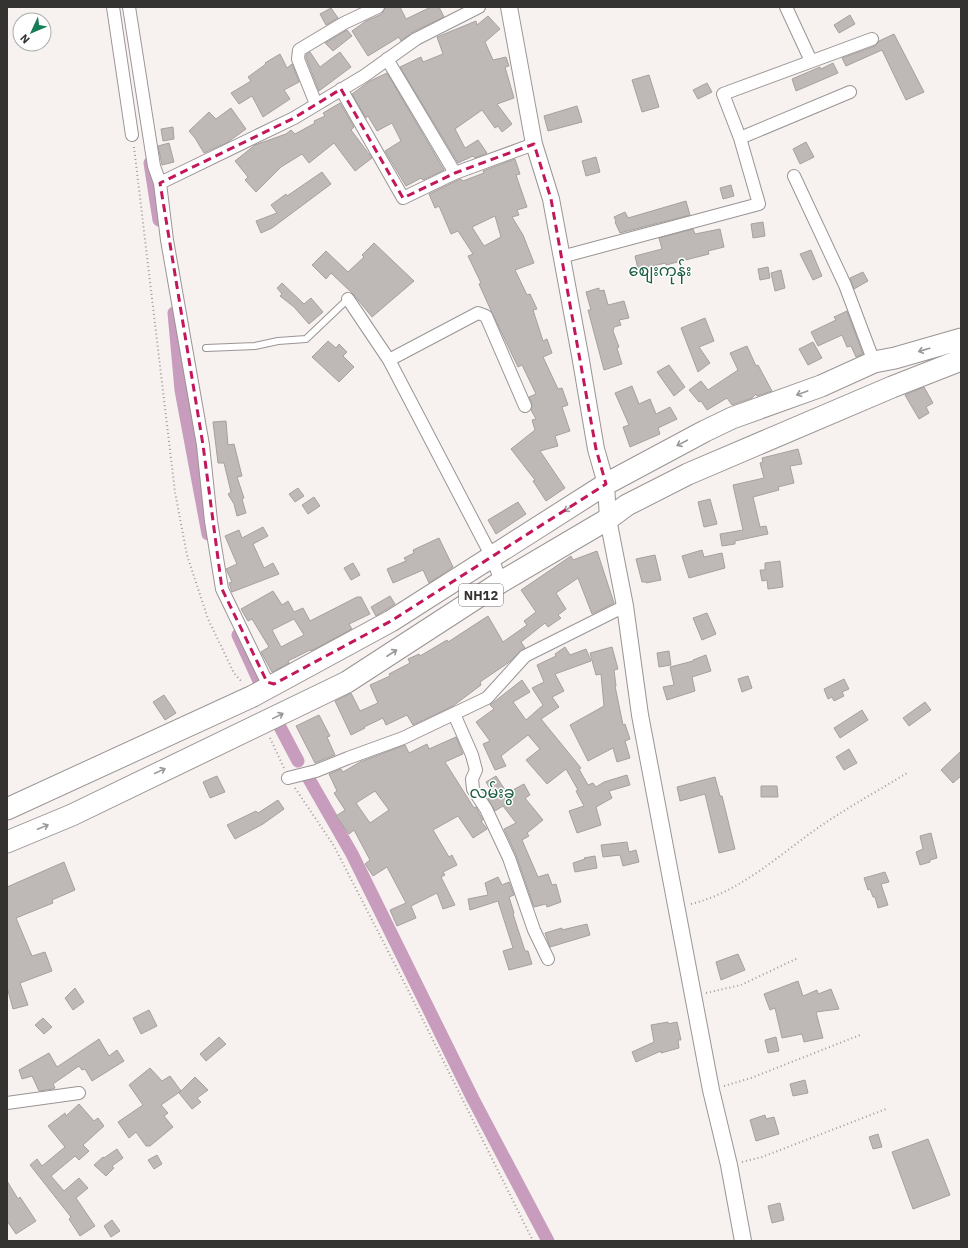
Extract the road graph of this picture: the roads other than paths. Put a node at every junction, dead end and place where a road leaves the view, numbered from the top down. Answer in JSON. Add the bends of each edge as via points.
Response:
{"nodes":[{"id":1,"x":113,"y":7,"type":"edge"},
{"id":2,"x":129,"y":7,"type":"edge"},
{"id":3,"x":378,"y":7,"type":"edge"},
{"id":4,"x":479,"y":7,"type":"edge"},
{"id":5,"x":509,"y":7,"type":"edge"},
{"id":6,"x":786,"y":7,"type":"edge"},
{"id":7,"x":872,"y":38,"type":"dead end"},
{"id":8,"x":387,"y":59,"type":"junction"},
{"id":9,"x":811,"y":61,"type":"junction"},
{"id":10,"x":341,"y":89,"type":"junction"},
{"id":11,"x":850,"y":92,"type":"dead end"},
{"id":12,"x":316,"y":104,"type":"junction"},
{"id":13,"x":132,"y":136,"type":"dead end"},
{"id":14,"x":740,"y":138,"type":"junction"},
{"id":15,"x":534,"y":144,"type":"junction"},
{"id":16,"x":455,"y":173,"type":"junction"},
{"id":17,"x":794,"y":176,"type":"dead end"},
{"id":18,"x":160,"y":183,"type":"junction"},
{"id":19,"x":561,"y":257,"type":"junction"},
{"id":20,"x":348,"y":299,"type":"joint"},
{"id":21,"x":961,"y":339,"type":"edge"},
{"id":22,"x":206,"y":348,"type":"dead end"},
{"id":23,"x":389,"y":360,"type":"junction"},
{"id":24,"x":961,"y":360,"type":"edge"},
{"id":25,"x":874,"y":362,"type":"junction"},
{"id":26,"x":525,"y":406,"type":"dead end"},
{"id":27,"x":606,"y":484,"type":"junction"},
{"id":28,"x":608,"y":519,"type":"junction"},
{"id":29,"x":492,"y":557,"type":"junction"},
{"id":30,"x":501,"y":582,"type":"junction"},
{"id":31,"x":625,"y":606,"type":"junction"},
{"id":32,"x":274,"y":684,"type":"junction"},
{"id":33,"x":454,"y":714,"type":"junction"},
{"id":34,"x":288,"y":778,"type":"dead end"},
{"id":35,"x":7,"y":809,"type":"edge"},
{"id":36,"x":7,"y":842,"type":"edge"},
{"id":37,"x":548,"y":959,"type":"dead end"},
{"id":38,"x":79,"y":1093,"type":"dead end"},
{"id":39,"x":7,"y":1104,"type":"edge"},
{"id":40,"x":743,"y":1241,"type":"edge"}],
"edges":[{"from":1,"to":13,"type":"street"},
{"from":2,"to":18,"type":"street","via":[[154,166]]},
{"from":3,"to":12,"type":"street","via":[[299,50],[298,59]]},
{"from":4,"to":8,"type":"street","via":[[416,38]]},
{"from":5,"to":15,"type":"street"},
{"from":6,"to":9,"type":"street"},
{"from":7,"to":9,"type":"street"},
{"from":8,"to":10,"type":"street"},
{"from":8,"to":16,"type":"street"},
{"from":9,"to":14,"type":"street","via":[[723,94]]},
{"from":10,"to":12,"type":"street"},
{"from":10,"to":16,"type":"street","via":[[403,198]]},
{"from":11,"to":14,"type":"street"},
{"from":12,"to":18,"type":"street","via":[[294,118]]},
{"from":14,"to":19,"type":"street","via":[[759,204]]},
{"from":15,"to":16,"type":"street"},
{"from":15,"to":19,"type":"street","via":[[551,199]]},
{"from":17,"to":25,"type":"street","via":[[845,285]]},
{"from":18,"to":32,"type":"street","via":[[167,240],[203,445],[211,521],[222,589],[267,682]]},
{"from":19,"to":27,"type":"street","via":[[596,449]]},
{"from":20,"to":22,"type":"lane","via":[[306,339],[255,346]]},
{"from":20,"to":23,"type":"street"},
{"from":21,"to":25,"type":"highway","number":"NH12","one_way":true},
{"from":23,"to":26,"type":"street","via":[[478,313],[486,316]]},
{"from":23,"to":29,"type":"street"},
{"from":24,"to":28,"type":"highway","number":"NH12","via":[[892,386],[688,474],[627,505]]},
{"from":25,"to":27,"type":"highway","number":"NH12","one_way":true,"via":[[821,386],[732,418]]},
{"from":27,"to":28,"type":"street"},
{"from":27,"to":29,"type":"highway","number":"NH12","one_way":true},
{"from":28,"to":30,"type":"highway","number":"NH12"},
{"from":28,"to":31,"type":"street"},
{"from":29,"to":30,"type":"street"},
{"from":29,"to":32,"type":"highway","number":"NH12","via":[[391,622]]},
{"from":36,"to":30,"type":"highway","number":"NH12","one_way":true,"via":[[72,815],[347,682]]},
{"from":31,"to":33,"type":"street","via":[[525,656],[487,698]]},
{"from":31,"to":40,"type":"street","via":[[640,715],[711,1090],[729,1165]]},
{"from":32,"to":35,"type":"highway","number":"NH12"},
{"from":33,"to":34,"type":"street","via":[[404,738],[316,771]]},
{"from":33,"to":37,"type":"street","via":[[476,770],[472,779],[473,789],[486,809],[509,858],[534,930]]},
{"from":38,"to":39,"type":"street"}]}
